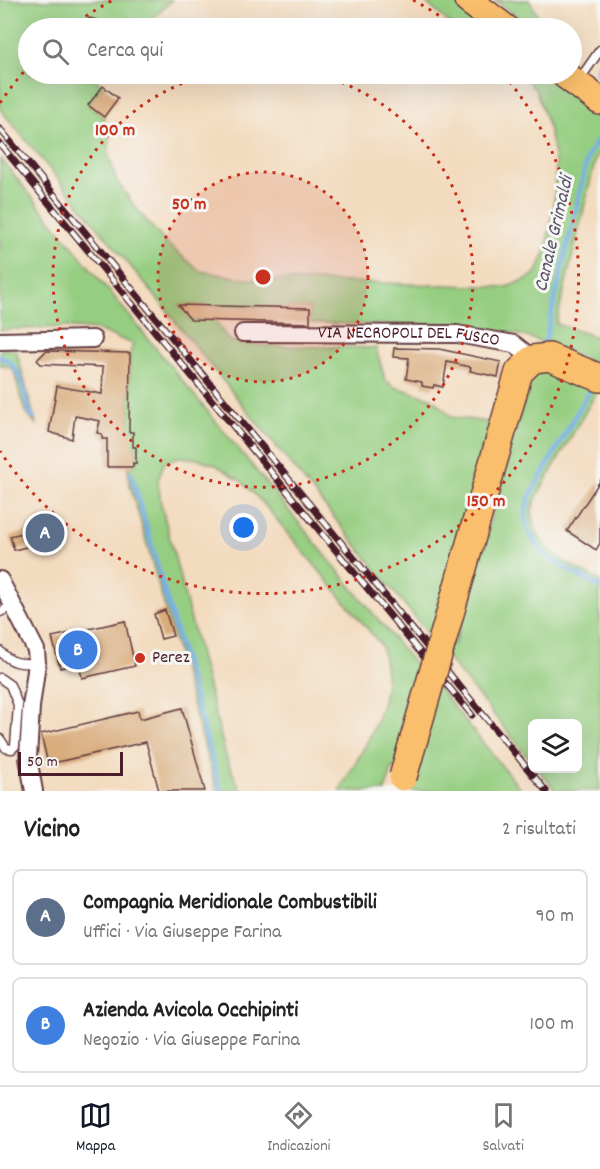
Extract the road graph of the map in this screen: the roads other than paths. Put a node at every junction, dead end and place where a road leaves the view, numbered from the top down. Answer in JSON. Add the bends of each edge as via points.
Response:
{"nodes":[{"id":1,"x":468,"y":0,"type":"edge"},
{"id":2,"x":488,"y":0,"type":"edge"},
{"id":3,"x":492,"y":18,"type":"edge"},
{"id":4,"x":512,"y":18,"type":"edge"},
{"id":5,"x":600,"y":50,"type":"edge"},
{"id":6,"x":582,"y":72,"type":"edge"},
{"id":7,"x":582,"y":77,"type":"edge"},
{"id":8,"x":600,"y":101,"type":"edge"},
{"id":9,"x":243,"y":333,"type":"dead end"},
{"id":10,"x":93,"y":339,"type":"dead end"},
{"id":11,"x":0,"y":341,"type":"edge"},
{"id":12,"x":532,"y":359,"type":"junction"},
{"id":13,"x":600,"y":378,"type":"edge"},
{"id":14,"x":0,"y":580,"type":"edge"},
{"id":15,"x":6,"y":609,"type":"edge"},
{"id":16,"x":0,"y":651,"type":"edge"},
{"id":17,"x":37,"y":663,"type":"junction"},
{"id":18,"x":0,"y":678,"type":"edge"},
{"id":19,"x":24,"y":706,"type":"junction"},
{"id":20,"x":0,"y":739,"type":"edge"},
{"id":21,"x":400,"y":784,"type":"edge"},
{"id":22,"x":34,"y":791,"type":"edge"}],
"edges":[{"from":1,"to":3,"type":"main road"},
{"from":2,"to":4,"type":"main road"},
{"from":5,"to":6,"type":"lane"},
{"from":7,"to":8,"type":"main road"},
{"from":9,"to":12,"type":"street","name":"VIA NECROPOLI DEL FUSCO","via":[[457,334],[514,344]]},
{"from":10,"to":11,"type":"street"},
{"from":12,"to":13,"type":"main road","name":"VIA NECROPOLI DEL FUSCO","via":[[549,357]]},
{"from":12,"to":21,"type":"main road","bridge":true,"via":[[519,372]]},
{"from":14,"to":15,"type":"street"},
{"from":15,"to":17,"type":"street","via":[[36,650]]},
{"from":16,"to":17,"type":"lane","via":[[12,662]]},
{"from":17,"to":19,"type":"street"},
{"from":18,"to":19,"type":"lane","via":[[10,685]]},
{"from":19,"to":20,"type":"lane","via":[[15,746],[6,748]]},
{"from":19,"to":22,"type":"street"}]}
